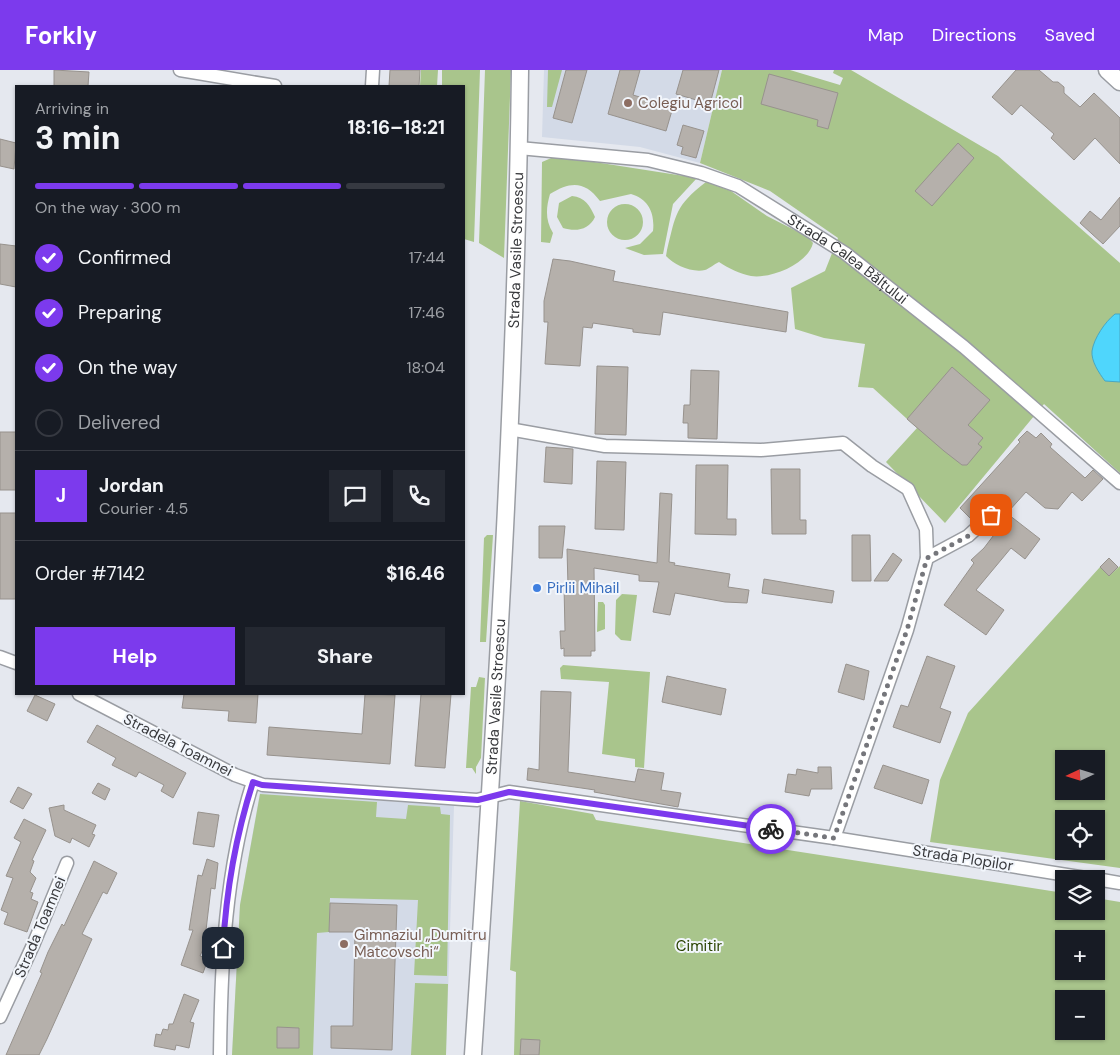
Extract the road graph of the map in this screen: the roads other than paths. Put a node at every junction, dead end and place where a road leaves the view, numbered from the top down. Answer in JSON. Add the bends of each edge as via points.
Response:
{"nodes":[{"id":1,"x":180,"y":70,"type":"edge"},
{"id":2,"x":373,"y":70,"type":"edge"},
{"id":3,"x":520,"y":70,"type":"edge"},
{"id":4,"x":1107,"y":70,"type":"edge"},
{"id":5,"x":1120,"y":82,"type":"edge"},
{"id":6,"x":269,"y":85,"type":"edge"},
{"id":7,"x":372,"y":85,"type":"edge"},
{"id":8,"x":520,"y":148,"type":"junction"},
{"id":9,"x":509,"y":429,"type":"junction"},
{"id":10,"x":1120,"y":483,"type":"edge"},
{"id":11,"x":991,"y":515,"type":"dead end"},
{"id":12,"x":927,"y":558,"type":"junction"},
{"id":13,"x":0,"y":657,"type":"edge"},
{"id":14,"x":15,"y":663,"type":"edge"},
{"id":15,"x":81,"y":695,"type":"edge"},
{"id":16,"x":253,"y":782,"type":"junction"},
{"id":17,"x":490,"y":797,"type":"junction"},
{"id":18,"x":834,"y":838,"type":"junction"},
{"id":19,"x":67,"y":863,"type":"dead end"},
{"id":20,"x":1055,"y":873,"type":"edge"},
{"id":21,"x":1105,"y":880,"type":"edge"},
{"id":22,"x":1120,"y":883,"type":"edge"},
{"id":23,"x":0,"y":1017,"type":"edge"},
{"id":24,"x":220,"y":1055,"type":"edge"},
{"id":25,"x":473,"y":1055,"type":"edge"}],
"edges":[{"from":1,"to":6,"type":"street"},
{"from":2,"to":7,"type":"street"},
{"from":3,"to":8,"type":"main road","name":"Strada Vasile Stroescu"},
{"from":4,"to":5,"type":"main road"},
{"from":8,"to":9,"type":"main road","name":"Strada Vasile Stroescu"},
{"from":8,"to":10,"type":"street","name":"Strada Calea Bălțului","via":[[648,160],[738,186],[845,253],[964,347]]},
{"from":9,"to":12,"type":"street","via":[[605,446],[761,450],[843,443],[908,489],[926,529]]},
{"from":9,"to":17,"type":"main road","name":"Strada Vasile Stroescu"},
{"from":11,"to":12,"type":"street","via":[[968,536]]},
{"from":12,"to":18,"type":"street","via":[[907,630]]},
{"from":13,"to":14,"type":"street"},
{"from":15,"to":16,"type":"street","name":"Stradela Toamnei"},
{"from":16,"to":17,"type":"street","name":"Stradela Toamnei","via":[[478,800]]},
{"from":16,"to":24,"type":"street","via":[[241,820],[224,933]]},
{"from":17,"to":18,"type":"street","name":"Strada Plopilor","via":[[509,792]]},
{"from":17,"to":25,"type":"main road","name":"Strada Vasile Stroescu"},
{"from":18,"to":20,"type":"street","name":"Strada Plopilor"},
{"from":19,"to":23,"type":"street","name":"Strada Toamnei"},
{"from":21,"to":22,"type":"street"}]}
